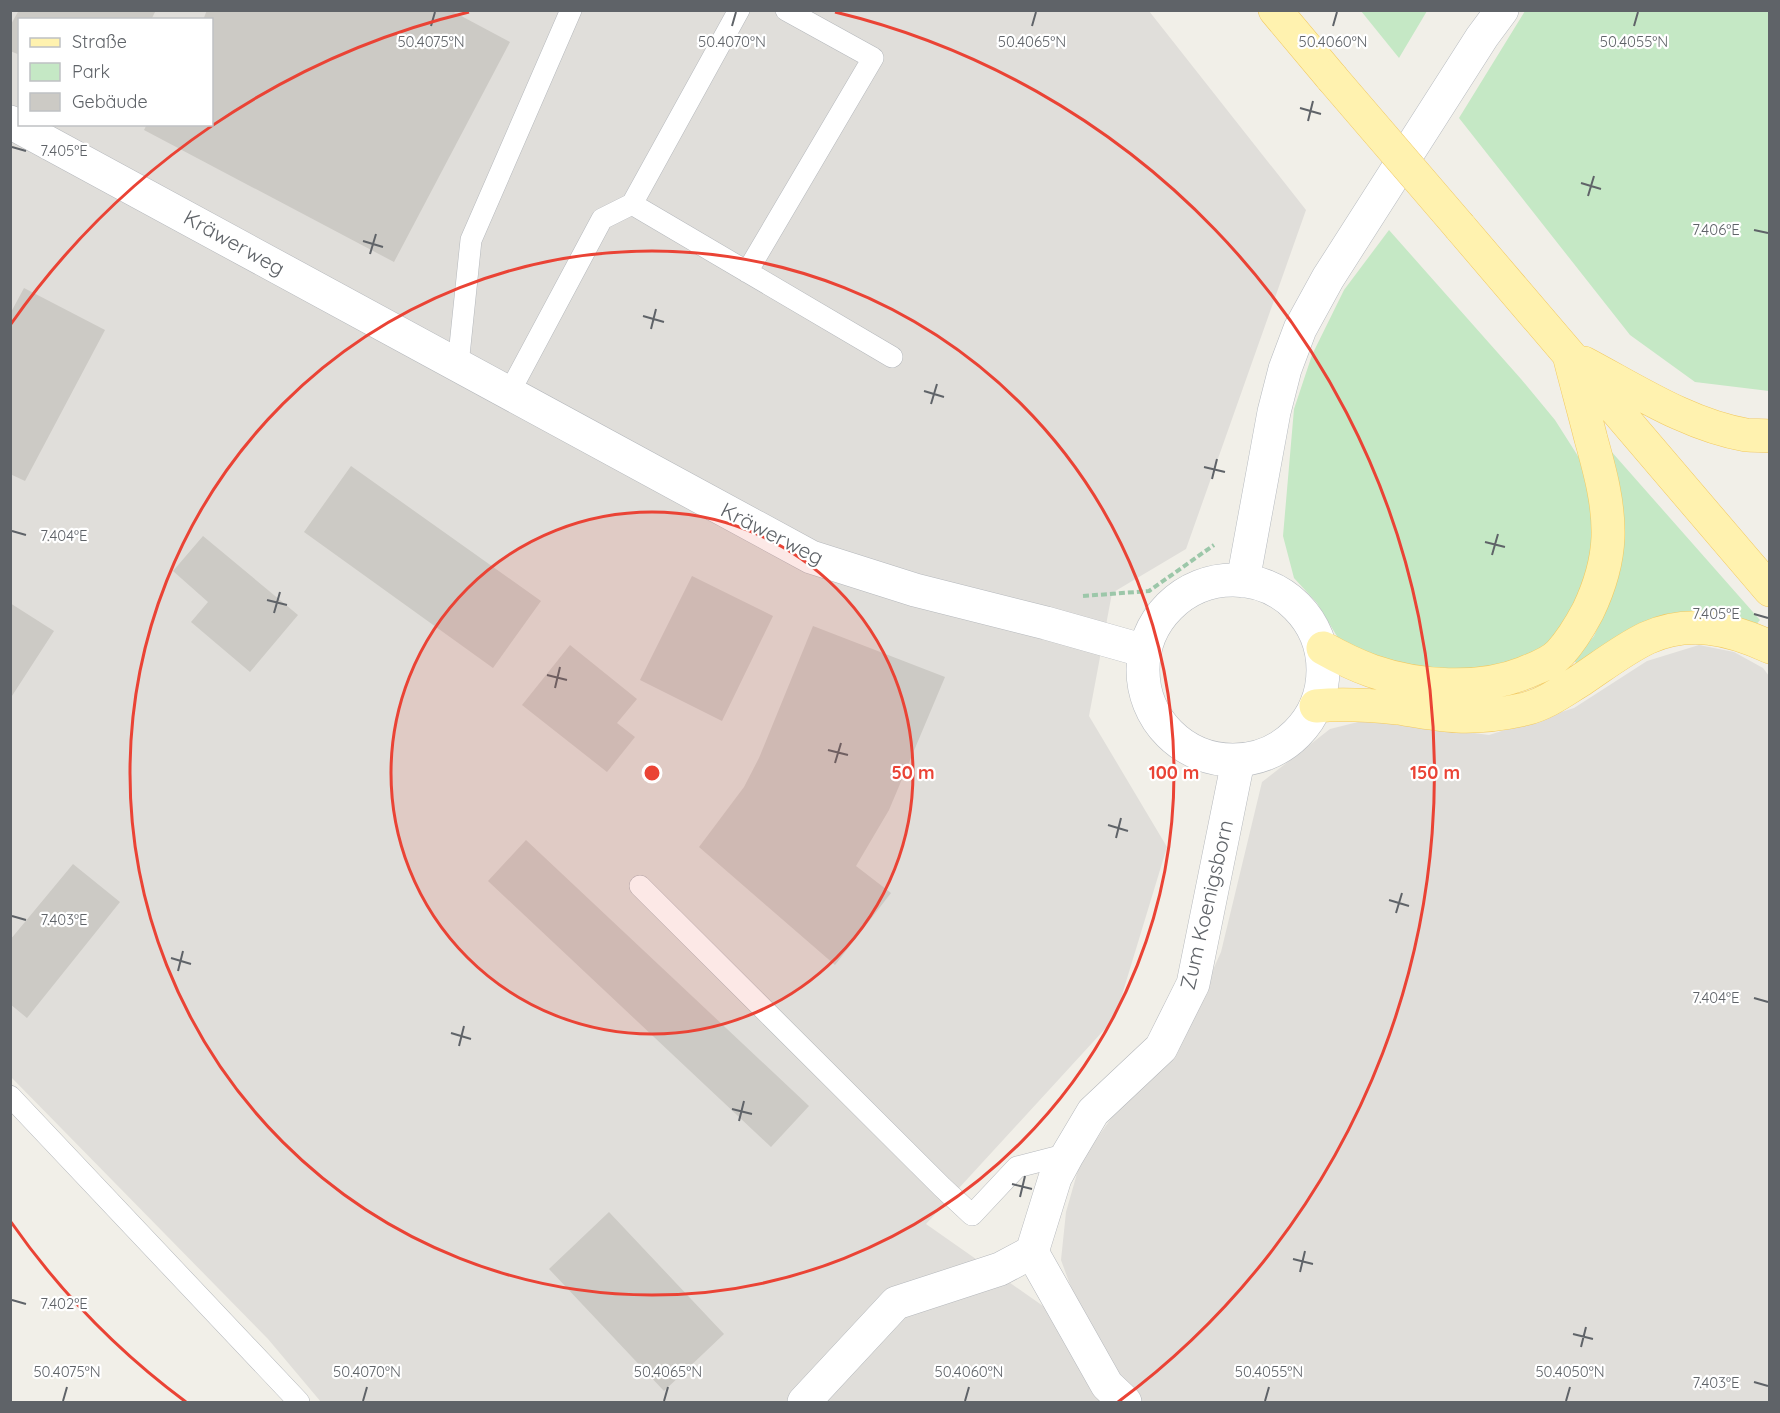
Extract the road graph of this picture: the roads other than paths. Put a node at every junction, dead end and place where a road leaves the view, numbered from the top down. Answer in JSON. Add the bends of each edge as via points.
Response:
{"nodes":[{"id":1,"x":571,"y":10,"type":"edge"},
{"id":2,"x":739,"y":10,"type":"edge"},
{"id":3,"x":786,"y":10,"type":"edge"},
{"id":4,"x":1275,"y":10,"type":"edge"},
{"id":5,"x":1502,"y":10,"type":"edge"},
{"id":6,"x":10,"y":122,"type":"edge"},
{"id":7,"x":632,"y":204,"type":"junction"},
{"id":8,"x":747,"y":272,"type":"junction"},
{"id":9,"x":1569,"y":355,"type":"junction"},
{"id":10,"x":892,"y":357,"type":"dead end"},
{"id":11,"x":458,"y":365,"type":"junction"},
{"id":12,"x":509,"y":393,"type":"junction"},
{"id":13,"x":1770,"y":436,"type":"edge"},
{"id":14,"x":1244,"y":581,"type":"junction"},
{"id":15,"x":1770,"y":590,"type":"edge"},
{"id":16,"x":1770,"y":647,"type":"edge"},
{"id":17,"x":1323,"y":648,"type":"junction"},
{"id":18,"x":1145,"y":651,"type":"junction"},
{"id":19,"x":1316,"y":706,"type":"junction"},
{"id":20,"x":1238,"y":761,"type":"junction"},
{"id":21,"x":640,"y":886,"type":"dead end"},
{"id":22,"x":10,"y":1096,"type":"edge"},
{"id":23,"x":1068,"y":1154,"type":"junction"},
{"id":24,"x":1032,"y":1252,"type":"junction"},
{"id":25,"x":299,"y":1402,"type":"edge"},
{"id":26,"x":804,"y":1402,"type":"edge"},
{"id":27,"x":1125,"y":1402,"type":"edge"}],
"edges":[{"from":1,"to":11,"type":"lane","via":[[471,240]]},
{"from":2,"to":7,"type":"lane"},
{"from":3,"to":8,"type":"lane","via":[[873,58]]},
{"from":4,"to":9,"type":"main road","bridge":true},
{"from":5,"to":14,"type":"street","via":[[1328,278],[1300,329],[1274,412]]},
{"from":6,"to":11,"type":"street","name":"Kräwerweg"},
{"from":7,"to":8,"type":"lane"},
{"from":7,"to":12,"type":"lane","via":[[602,219]]},
{"from":8,"to":10,"type":"lane"},
{"from":9,"to":13,"type":"main road","via":[[1709,425],[1747,435]]},
{"from":9,"to":15,"type":"main road"},
{"from":9,"to":17,"type":"main road","via":[[1600,472],[1608,537],[1604,570],[1594,599],[1580,627],[1559,654],[1516,676],[1464,685],[1396,678]]},
{"from":11,"to":12,"type":"street","name":"Kräwerweg"},
{"from":12,"to":18,"type":"street","name":"Kräwerweg","via":[[811,557],[915,591]]},
{"from":14,"to":17,"type":"street","via":[[1278,592],[1300,610]]},
{"from":14,"to":18,"type":"street","via":[[1206,584],[1173,602],[1151,633]]},
{"from":16,"to":19,"type":"main road","via":[[1708,627],[1664,631],[1549,700],[1505,713],[1455,716],[1361,705]]},
{"from":17,"to":19,"type":"street","via":[[1326,668]]},
{"from":18,"to":20,"type":"street","via":[[1143,675],[1147,698],[1157,720],[1192,751],[1214,759]]},
{"from":19,"to":20,"type":"street","via":[[1293,738],[1276,750]]},
{"from":20,"to":23,"type":"street","name":"Zum Koenigsborn","via":[[1193,984],[1161,1048],[1093,1112]]},
{"from":21,"to":23,"type":"lane","via":[[972,1215],[1017,1167]]},
{"from":22,"to":25,"type":"lane"},
{"from":23,"to":24,"type":"street","name":"Zum Koenigsborn","via":[[1055,1178]]},
{"from":24,"to":26,"type":"street","via":[[1000,1269],[896,1303]]},
{"from":24,"to":27,"type":"street","via":[[1107,1385]]}]}
